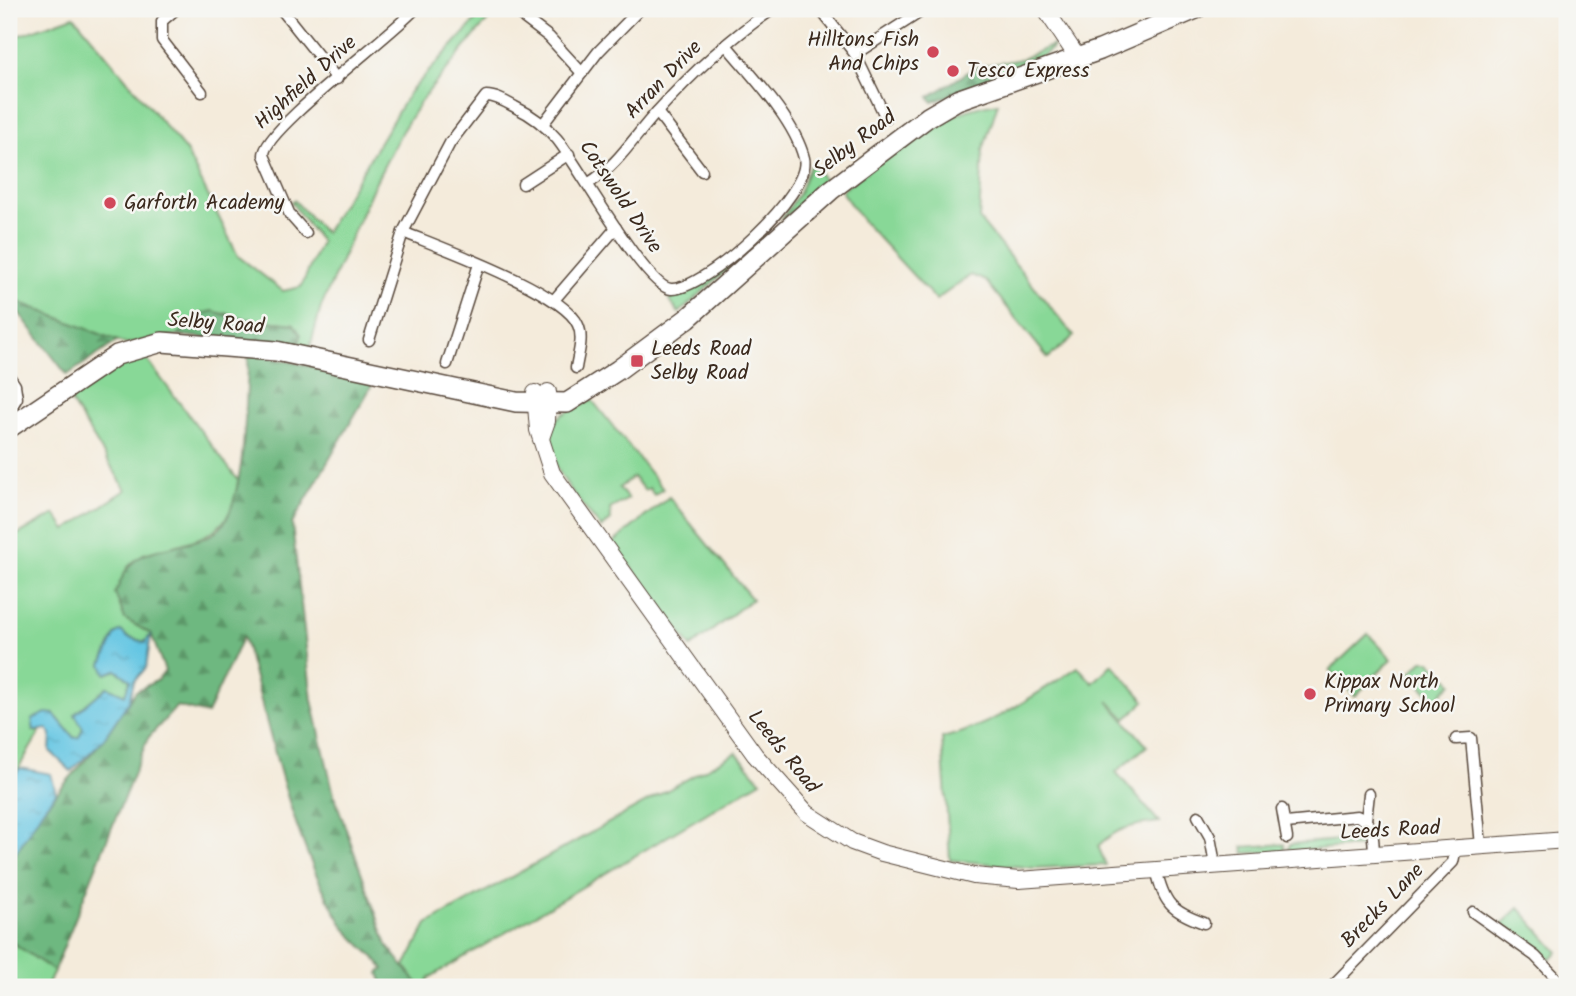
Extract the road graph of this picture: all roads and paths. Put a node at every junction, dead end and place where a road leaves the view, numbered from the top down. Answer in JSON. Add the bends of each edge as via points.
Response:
{"nodes":[{"id":1,"x":176,"y":9,"type":"edge"},
{"id":2,"x":281,"y":9,"type":"edge"},
{"id":3,"x":415,"y":9,"type":"edge"},
{"id":4,"x":773,"y":9,"type":"edge"},
{"id":5,"x":820,"y":9,"type":"edge"},
{"id":6,"x":925,"y":9,"type":"edge"},
{"id":7,"x":1045,"y":9,"type":"edge"},
{"id":8,"x":1196,"y":9,"type":"edge"},
{"id":9,"x":636,"y":10,"type":"edge"},
{"id":10,"x":524,"y":18,"type":"dead end"},
{"id":11,"x":726,"y":45,"type":"junction"},
{"id":12,"x":855,"y":54,"type":"junction"},
{"id":13,"x":1078,"y":58,"type":"junction"},
{"id":14,"x":582,"y":73,"type":"junction"},
{"id":15,"x":337,"y":79,"type":"junction"},
{"id":16,"x":202,"y":92,"type":"dead end"},
{"id":17,"x":657,"y":112,"type":"junction"},
{"id":18,"x":886,"y":118,"type":"dead end"},
{"id":19,"x":543,"y":124,"type":"junction"},
{"id":20,"x":569,"y":154,"type":"junction"},
{"id":21,"x":702,"y":171,"type":"dead end"},
{"id":22,"x":589,"y":183,"type":"junction"},
{"id":23,"x":523,"y":184,"type":"dead end"},
{"id":24,"x":616,"y":228,"type":"junction"},
{"id":25,"x":403,"y":232,"type":"junction"},
{"id":26,"x":306,"y":233,"type":"dead end"},
{"id":27,"x":480,"y":264,"type":"junction"},
{"id":28,"x":554,"y":300,"type":"junction"},
{"id":29,"x":369,"y":340,"type":"dead end"},
{"id":30,"x":447,"y":364,"type":"dead end"},
{"id":31,"x":576,"y":368,"type":"dead end"},
{"id":32,"x":9,"y":376,"type":"edge"},
{"id":33,"x":541,"y":398,"type":"junction"},
{"id":34,"x":9,"y":411,"type":"edge"},
{"id":35,"x":9,"y":428,"type":"edge"},
{"id":36,"x":1456,"y":739,"type":"dead end"},
{"id":37,"x":1369,"y":794,"type":"dead end"},
{"id":38,"x":1282,"y":809,"type":"dead end"},
{"id":39,"x":1198,"y":816,"type":"dead end"},
{"id":40,"x":1366,"y":821,"type":"junction"},
{"id":41,"x":1286,"y":823,"type":"junction"},
{"id":42,"x":1287,"y":838,"type":"dead end"},
{"id":43,"x":1567,"y":840,"type":"edge"},
{"id":44,"x":1482,"y":846,"type":"junction"},
{"id":45,"x":1456,"y":848,"type":"junction"},
{"id":46,"x":1374,"y":852,"type":"junction"},
{"id":47,"x":1215,"y":864,"type":"junction"},
{"id":48,"x":1156,"y":869,"type":"junction"},
{"id":49,"x":1473,"y":912,"type":"dead end"},
{"id":50,"x":1204,"y":923,"type":"dead end"},
{"id":51,"x":1337,"y":985,"type":"edge"},
{"id":52,"x":1565,"y":987,"type":"edge"}],
"edges":[{"from":1,"to":16,"type":"street","via":[[162,21],[162,40]]},
{"from":2,"to":15,"type":"street"},
{"from":3,"to":15,"type":"street","name":"Highfield Drive"},
{"from":4,"to":11,"type":"street","name":"Arran Drive"},
{"from":5,"to":12,"type":"street"},
{"from":6,"to":12,"type":"street"},
{"from":7,"to":13,"type":"main road"},
{"from":8,"to":13,"type":"highway","name":"Selby Road"},
{"from":9,"to":14,"type":"street"},
{"from":10,"to":14,"type":"street"},
{"from":11,"to":17,"type":"street","name":"Arran Drive"},
{"from":11,"to":24,"type":"street","name":"Cotswold Drive","via":[[773,104],[800,148],[805,164],[796,189],[744,246],[675,289],[666,288],[651,275]]},
{"from":12,"to":18,"type":"street"},
{"from":13,"to":33,"type":"highway","name":"Selby Road","via":[[977,92],[928,117],[823,197],[688,318],[618,370],[573,400]]},
{"from":14,"to":19,"type":"street"},
{"from":15,"to":26,"type":"street","name":"Highfield Drive","via":[[264,146],[265,159],[290,215]]},
{"from":17,"to":21,"type":"street"},
{"from":17,"to":22,"type":"street","name":"Arran Drive","via":[[616,161]]},
{"from":19,"to":20,"type":"street","name":"Cotswold Drive"},
{"from":19,"to":25,"type":"street","name":"Cotswold Drive","via":[[494,97],[482,98],[450,143]]},
{"from":20,"to":22,"type":"street","name":"Cotswold Drive"},
{"from":20,"to":23,"type":"street"},
{"from":22,"to":24,"type":"street","name":"Cotswold Drive"},
{"from":24,"to":28,"type":"street"},
{"from":25,"to":27,"type":"street"},
{"from":25,"to":29,"type":"street","name":"Cotswold Drive"},
{"from":27,"to":28,"type":"street"},
{"from":27,"to":30,"type":"street"},
{"from":28,"to":31,"type":"street","via":[[578,324],[581,337]]},
{"from":32,"to":34,"type":"street","via":[[17,398]]},
{"from":33,"to":35,"type":"highway","name":"Selby Road","via":[[519,393],[508,398],[436,386],[276,351],[164,342],[141,346],[106,362]]},
{"from":33,"to":48,"type":"main road","name":"Leeds Road","via":[[546,425],[541,438],[544,457],[555,478],[755,755],[795,802],[819,822],[866,848],[974,876],[1019,880]]},
{"from":36,"to":44,"type":"street","via":[[1471,738]]},
{"from":37,"to":40,"type":"street"},
{"from":38,"to":41,"type":"street"},
{"from":39,"to":47,"type":"street","via":[[1210,838]]},
{"from":40,"to":41,"type":"street","via":[[1357,816]]},
{"from":40,"to":46,"type":"street","via":[[1372,829]]},
{"from":41,"to":42,"type":"street"},
{"from":43,"to":44,"type":"main road","name":"Leeds Road"},
{"from":44,"to":45,"type":"main road","name":"Leeds Road"},
{"from":45,"to":46,"type":"main road","name":"Leeds Road"},
{"from":45,"to":51,"type":"street","name":"Brecks Lane","via":[[1453,862]]},
{"from":46,"to":47,"type":"main road","name":"Leeds Road"},
{"from":47,"to":48,"type":"main road","name":"Leeds Road"},
{"from":48,"to":50,"type":"street","via":[[1171,906]]},
{"from":49,"to":52,"type":"street","via":[[1535,956]]}]}
